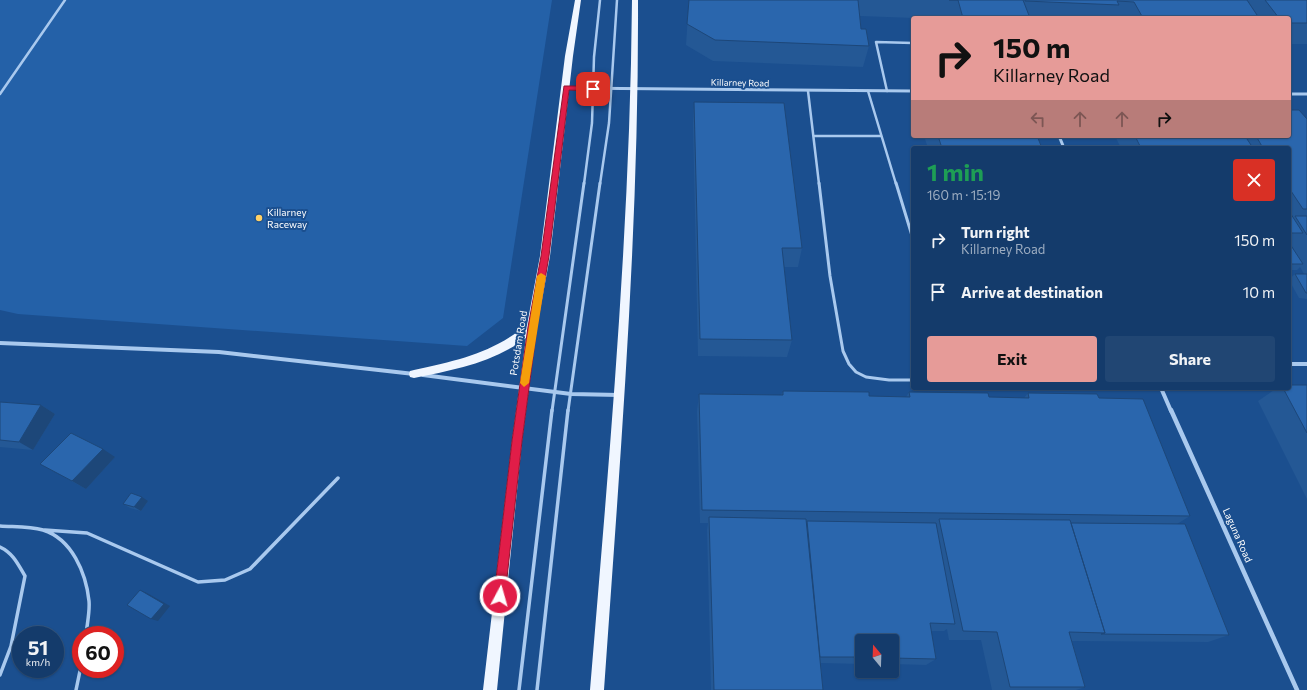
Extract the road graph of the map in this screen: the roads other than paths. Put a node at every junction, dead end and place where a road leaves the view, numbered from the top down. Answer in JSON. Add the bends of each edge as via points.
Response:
{"nodes":[{"id":1,"x":65,"y":0,"type":"edge"},
{"id":2,"x":578,"y":0,"type":"edge"},
{"id":3,"x":600,"y":0,"type":"edge"},
{"id":4,"x":617,"y":0,"type":"edge"},
{"id":5,"x":635,"y":0,"type":"edge"},
{"id":6,"x":911,"y":43,"type":"edge"},
{"id":7,"x":566,"y":88,"type":"junction"},
{"id":8,"x":593,"y":89,"type":"junction"},
{"id":9,"x":611,"y":89,"type":"junction"},
{"id":10,"x":635,"y":89,"type":"junction"},
{"id":11,"x":808,"y":91,"type":"junction"},
{"id":12,"x":868,"y":91,"type":"junction"},
{"id":13,"x":886,"y":91,"type":"junction"},
{"id":14,"x":911,"y":91,"type":"edge"},
{"id":15,"x":0,"y":94,"type":"edge"},
{"id":16,"x":1291,"y":94,"type":"edge"},
{"id":17,"x":1307,"y":94,"type":"edge"},
{"id":18,"x":815,"y":136,"type":"junction"},
{"id":19,"x":880,"y":136,"type":"junction"},
{"id":20,"x":911,"y":233,"type":"edge"},
{"id":21,"x":532,"y":327,"type":"junction"},
{"id":22,"x":2,"y":343,"type":"edge"},
{"id":23,"x":0,"y":347,"type":"edge"},
{"id":24,"x":1291,"y":364,"type":"edge"},
{"id":25,"x":1307,"y":364,"type":"edge"},
{"id":26,"x":414,"y":374,"type":"junction"},
{"id":27,"x":911,"y":380,"type":"edge"},
{"id":28,"x":524,"y":387,"type":"junction"},
{"id":29,"x":1162,"y":390,"type":"edge"},
{"id":30,"x":555,"y":392,"type":"junction"},
{"id":31,"x":571,"y":394,"type":"junction"},
{"id":32,"x":619,"y":395,"type":"junction"},
{"id":33,"x":338,"y":478,"type":"dead end"},
{"id":34,"x":0,"y":526,"type":"edge"},
{"id":35,"x":45,"y":530,"type":"junction"},
{"id":36,"x":0,"y":547,"type":"edge"},
{"id":37,"x":87,"y":626,"type":"edge"},
{"id":38,"x":0,"y":675,"type":"edge"},
{"id":39,"x":78,"y":678,"type":"edge"},
{"id":40,"x":76,"y":690,"type":"edge"},
{"id":41,"x":490,"y":690,"type":"edge"},
{"id":42,"x":519,"y":690,"type":"edge"},
{"id":43,"x":537,"y":690,"type":"edge"},
{"id":44,"x":597,"y":690,"type":"edge"},
{"id":45,"x":1298,"y":690,"type":"edge"}],
"edges":[{"from":1,"to":15,"type":"lane"},
{"from":2,"to":7,"type":"main road","name":"Potsdam Road"},
{"from":3,"to":8,"type":"lane"},
{"from":4,"to":9,"type":"lane"},
{"from":5,"to":10,"type":"main road"},
{"from":6,"to":13,"type":"lane","via":[[876,42]]},
{"from":7,"to":8,"type":"street","name":"Killarney Road"},
{"from":7,"to":21,"type":"main road","name":"Potsdam Road","via":[[545,256]]},
{"from":8,"to":9,"type":"street","name":"Killarney Road"},
{"from":8,"to":30,"type":"lane","via":[[592,123]]},
{"from":9,"to":10,"type":"street","name":"Killarney Road"},
{"from":9,"to":31,"type":"lane","via":[[609,123]]},
{"from":10,"to":11,"type":"street","name":"Killarney Road"},
{"from":10,"to":32,"type":"main road","via":[[630,224]]},
{"from":11,"to":12,"type":"street","name":"Killarney Road"},
{"from":11,"to":18,"type":"lane"},
{"from":12,"to":13,"type":"street","name":"Killarney Road"},
{"from":12,"to":19,"type":"lane"},
{"from":13,"to":14,"type":"street","name":"Killarney Road"},
{"from":16,"to":17,"type":"street"},
{"from":18,"to":19,"type":"lane"},
{"from":18,"to":27,"type":"lane","via":[[830,276],[844,351],[849,364],[856,372],[866,377]]},
{"from":19,"to":20,"type":"lane"},
{"from":21,"to":26,"type":"main road","via":[[496,353],[463,364]]},
{"from":21,"to":28,"type":"main road","name":"Potsdam Road"},
{"from":22,"to":23,"type":"lane"},
{"from":22,"to":26,"type":"street","via":[[219,352]]},
{"from":24,"to":25,"type":"street"},
{"from":26,"to":28,"type":"street"},
{"from":28,"to":30,"type":"street"},
{"from":28,"to":41,"type":"main road","name":"Potsdam Road"},
{"from":29,"to":45,"type":"street","name":"Laguna Road"},
{"from":30,"to":31,"type":"street"},
{"from":30,"to":42,"type":"lane"},
{"from":31,"to":32,"type":"street"},
{"from":31,"to":43,"type":"lane","via":[[563,442]]},
{"from":32,"to":44,"type":"main road"},
{"from":33,"to":35,"type":"lane","via":[[250,569],[238,577],[217,582],[198,582],[87,533]]},
{"from":34,"to":35,"type":"lane"},
{"from":35,"to":37,"type":"lane","via":[[62,538],[72,552],[89,602]]},
{"from":36,"to":38,"type":"lane","via":[[16,560],[25,576],[11,646]]},
{"from":39,"to":40,"type":"lane"}]}
